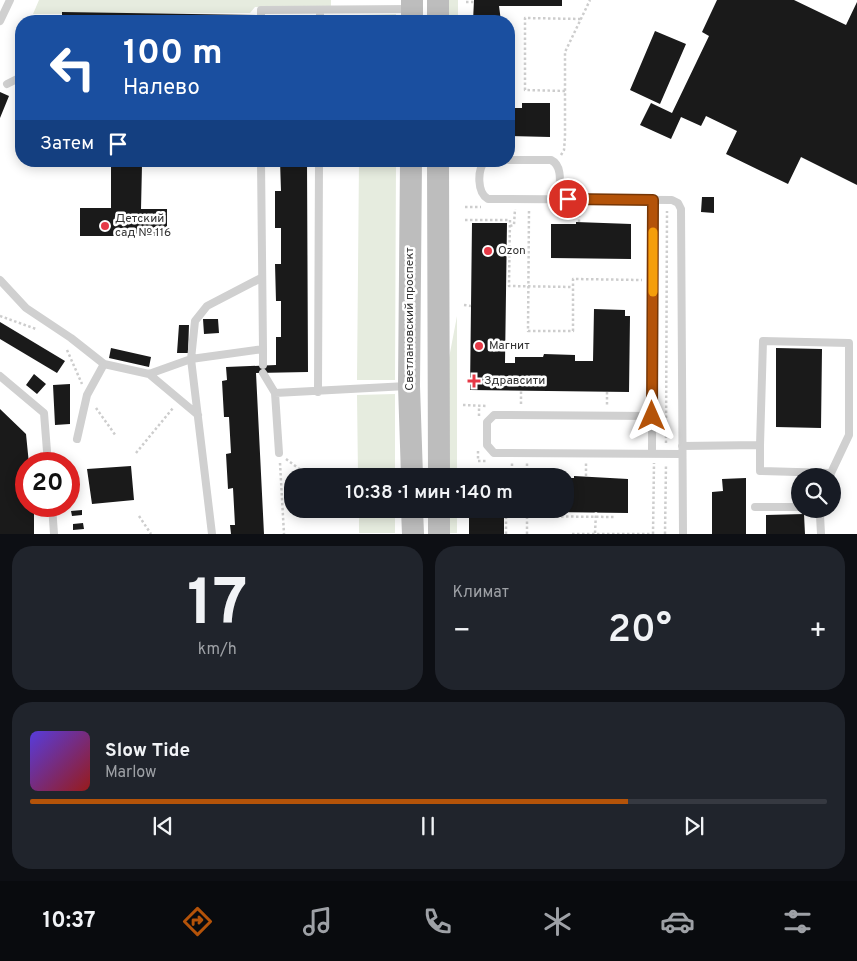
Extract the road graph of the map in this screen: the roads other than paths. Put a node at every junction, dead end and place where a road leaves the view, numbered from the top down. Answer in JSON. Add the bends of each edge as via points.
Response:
{"nodes":[{"id":1,"x":10,"y":0,"type":"edge"},
{"id":2,"x":438,"y":0,"type":"edge"},
{"id":3,"x":320,"y":10,"type":"junction"},
{"id":4,"x":412,"y":10,"type":"edge"},
{"id":5,"x":261,"y":15,"type":"edge"},
{"id":6,"x":320,"y":15,"type":"edge"},
{"id":7,"x":438,"y":15,"type":"edge"},
{"id":8,"x":0,"y":21,"type":"edge"},
{"id":9,"x":15,"y":80,"type":"edge"},
{"id":10,"x":7,"y":84,"type":"dead end"},
{"id":11,"x":515,"y":160,"type":"edge"},
{"id":12,"x":261,"y":167,"type":"edge"},
{"id":13,"x":319,"y":167,"type":"edge"},
{"id":14,"x":411,"y":167,"type":"edge"},
{"id":15,"x":438,"y":167,"type":"edge"},
{"id":16,"x":481,"y":167,"type":"edge"},
{"id":17,"x":558,"y":199,"type":"junction"},
{"id":18,"x":653,"y":200,"type":"junction"},
{"id":19,"x":261,"y":278,"type":"junction"},
{"id":20,"x":0,"y":280,"type":"edge"},
{"id":21,"x":263,"y":350,"type":"junction"},
{"id":22,"x":191,"y":359,"type":"junction"},
{"id":23,"x":104,"y":364,"type":"junction"},
{"id":24,"x":149,"y":374,"type":"junction"},
{"id":25,"x":0,"y":376,"type":"edge"},
{"id":26,"x":409,"y":386,"type":"junction"},
{"id":27,"x":318,"y":392,"type":"junction"},
{"id":28,"x":275,"y":393,"type":"junction"},
{"id":29,"x":198,"y":416,"type":"junction"},
{"id":30,"x":652,"y":416,"type":"junction"},
{"id":31,"x":77,"y":439,"type":"dead end"},
{"id":32,"x":760,"y":446,"type":"junction"},
{"id":33,"x":682,"y":450,"type":"junction"},
{"id":34,"x":47,"y":452,"type":"edge"},
{"id":35,"x":279,"y":453,"type":"road end"},
{"id":36,"x":653,"y":454,"type":"junction"},
{"id":37,"x":412,"y":468,"type":"edge"},
{"id":38,"x":439,"y":468,"type":"edge"},
{"id":39,"x":755,"y":507,"type":"dead end"},
{"id":40,"x":791,"y":507,"type":"edge"},
{"id":41,"x":53,"y":517,"type":"edge"},
{"id":42,"x":412,"y":518,"type":"edge"},
{"id":43,"x":439,"y":518,"type":"edge"},
{"id":44,"x":820,"y":518,"type":"edge"},
{"id":45,"x":54,"y":534,"type":"edge"},
{"id":46,"x":212,"y":534,"type":"edge"},
{"id":47,"x":413,"y":534,"type":"edge"},
{"id":48,"x":439,"y":534,"type":"edge"},
{"id":49,"x":682,"y":534,"type":"edge"},
{"id":50,"x":821,"y":534,"type":"edge"}],
"edges":[{"from":1,"to":8,"type":"lane"},
{"from":2,"to":7,"type":"main road"},
{"from":3,"to":4,"type":"lane"},
{"from":3,"to":5,"type":"lane","via":[[261,10]]},
{"from":3,"to":6,"type":"lane"},
{"from":9,"to":10,"type":"lane"},
{"from":11,"to":17,"type":"lane","via":[[556,162],[559,168]]},
{"from":12,"to":19,"type":"lane"},
{"from":13,"to":27,"type":"lane"},
{"from":14,"to":26,"type":"main road","name":"Светлановский проспект"},
{"from":15,"to":38,"type":"main road"},
{"from":16,"to":17,"type":"lane","via":[[480,191],[483,196]]},
{"from":17,"to":18,"type":"lane"},
{"from":18,"to":30,"type":"lane"},
{"from":18,"to":33,"type":"lane","via":[[678,203],[681,209]]},
{"from":19,"to":21,"type":"lane"},
{"from":19,"to":22,"type":"lane","via":[[207,306],[194,321]]},
{"from":20,"to":23,"type":"lane","via":[[26,308]]},
{"from":21,"to":22,"type":"lane"},
{"from":21,"to":28,"type":"lane","via":[[263,369]]},
{"from":22,"to":24,"type":"lane"},
{"from":22,"to":29,"type":"lane"},
{"from":23,"to":24,"type":"lane"},
{"from":23,"to":31,"type":"lane","via":[[87,395]]},
{"from":24,"to":29,"type":"lane"},
{"from":25,"to":34,"type":"lane","via":[[44,413]]},
{"from":26,"to":27,"type":"lane"},
{"from":26,"to":37,"type":"main road","name":"Светлановский проспект"},
{"from":27,"to":28,"type":"lane"},
{"from":28,"to":35,"type":"lane"},
{"from":29,"to":46,"type":"lane"},
{"from":30,"to":36,"type":"lane"},
{"from":30,"to":36,"type":"lane","via":[[494,415],[487,422],[487,445],[494,453]]},
{"from":32,"to":32,"type":"lane","via":[[763,341],[849,343],[849,435],[830,473],[760,471]]},
{"from":32,"to":33,"type":"lane"},
{"from":33,"to":36,"type":"lane"},
{"from":33,"to":49,"type":"lane"},
{"from":39,"to":40,"type":"lane"},
{"from":41,"to":45,"type":"lane"},
{"from":42,"to":47,"type":"main road"},
{"from":43,"to":48,"type":"main road"},
{"from":44,"to":50,"type":"lane"}]}
